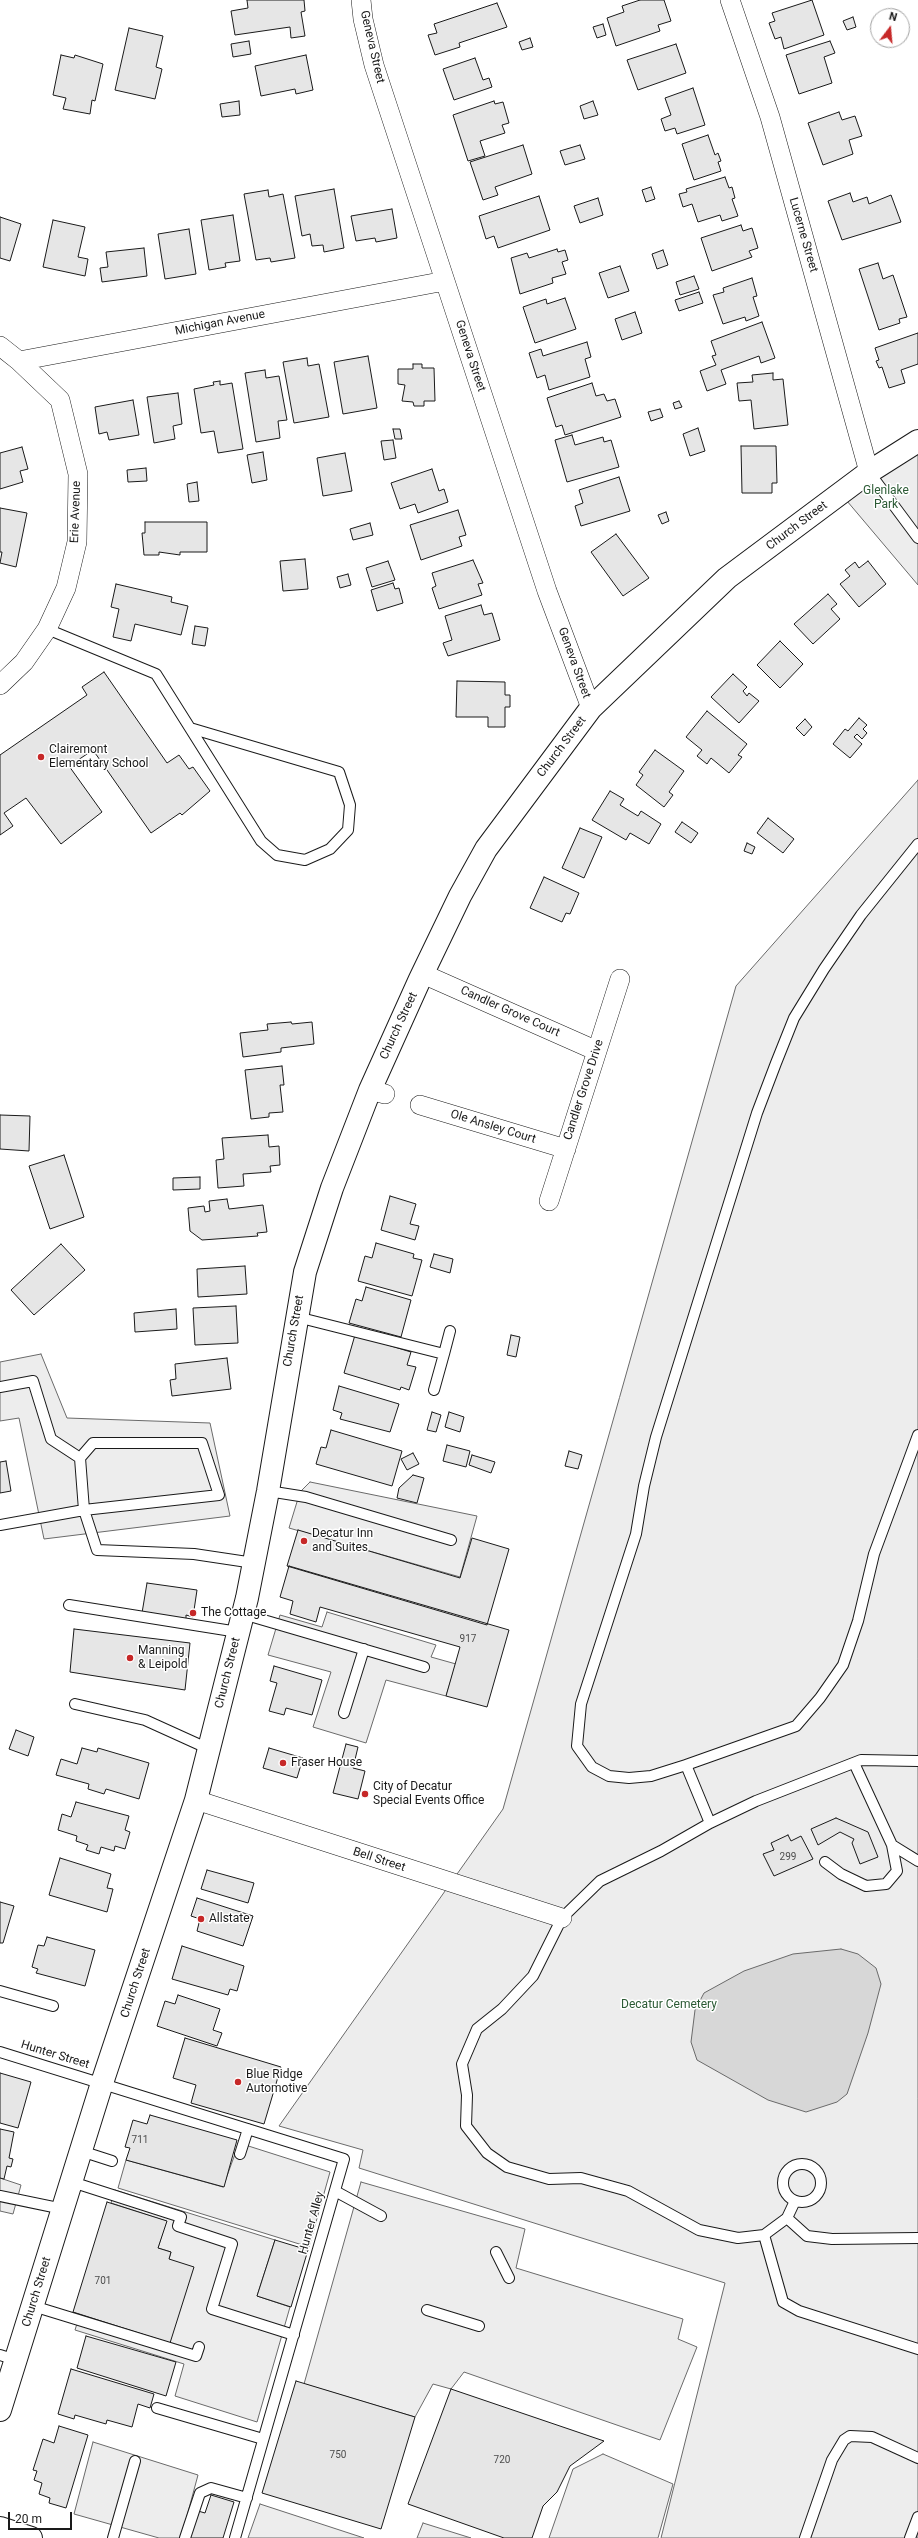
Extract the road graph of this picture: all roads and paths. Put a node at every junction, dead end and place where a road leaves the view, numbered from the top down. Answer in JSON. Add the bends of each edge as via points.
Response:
{"nodes":[{"id":1,"x":361,"y":0,"type":"edge"},
{"id":2,"x":730,"y":0,"type":"edge"},
{"id":3,"x":445,"y":281,"type":"junction"},
{"id":4,"x":0,"y":346,"type":"edge"},
{"id":5,"x":19,"y":361,"type":"junction"},
{"id":6,"x":918,"y":441,"type":"edge"},
{"id":7,"x":869,"y":472,"type":"junction"},
{"id":8,"x":918,"y":538,"type":"edge"},
{"id":9,"x":46,"y":629,"type":"junction"},
{"id":10,"x":0,"y":685,"type":"edge"},
{"id":11,"x":591,"y":708,"type":"junction"},
{"id":12,"x":190,"y":728,"type":"junction"},
{"id":13,"x":918,"y":844,"type":"edge"},
{"id":14,"x":423,"y":974,"type":"junction"},
{"id":15,"x":620,"y":979,"type":"dead end"},
{"id":16,"x":597,"y":1051,"type":"junction"},
{"id":17,"x":420,"y":1105,"type":"dead end"},
{"id":18,"x":566,"y":1149,"type":"junction"},
{"id":19,"x":549,"y":1201,"type":"dead end"},
{"id":20,"x":297,"y":1317,"type":"junction"},
{"id":21,"x":450,"y":1331,"type":"dead end"},
{"id":22,"x":444,"y":1354,"type":"junction"},
{"id":23,"x":0,"y":1387,"type":"edge"},
{"id":24,"x":434,"y":1390,"type":"dead end"},
{"id":25,"x":918,"y":1435,"type":"edge"},
{"id":26,"x":80,"y":1458,"type":"junction"},
{"id":27,"x":268,"y":1491,"type":"junction"},
{"id":28,"x":84,"y":1510,"type":"junction"},
{"id":29,"x":0,"y":1525,"type":"edge"},
{"id":30,"x":451,"y":1540,"type":"dead end"},
{"id":31,"x":254,"y":1563,"type":"junction"},
{"id":32,"x":69,"y":1605,"type":"dead end"},
{"id":33,"x":240,"y":1624,"type":"junction"},
{"id":34,"x":364,"y":1649,"type":"junction"},
{"id":35,"x":424,"y":1666,"type":"dead end"},
{"id":36,"x":75,"y":1704,"type":"dead end"},
{"id":37,"x":344,"y":1713,"type":"dead end"},
{"id":38,"x":209,"y":1749,"type":"junction"},
{"id":39,"x":918,"y":1761,"type":"edge"},
{"id":40,"x":854,"y":1763,"type":"junction"},
{"id":41,"x":686,"y":1765,"type":"junction"},
{"id":42,"x":196,"y":1800,"type":"junction"},
{"id":43,"x":710,"y":1823,"type":"junction"},
{"id":44,"x":892,"y":1845,"type":"junction"},
{"id":45,"x":918,"y":1861,"type":"edge"},
{"id":46,"x":825,"y":1862,"type":"dead end"},
{"id":47,"x":562,"y":1918,"type":"junction"},
{"id":48,"x":0,"y":1991,"type":"edge"},
{"id":49,"x":53,"y":2006,"type":"dead end"},
{"id":50,"x":0,"y":2052,"type":"edge"},
{"id":51,"x":102,"y":2083,"type":"junction"},
{"id":52,"x":248,"y":2129,"type":"junction"},
{"id":53,"x":81,"y":2151,"type":"junction"},
{"id":54,"x":240,"y":2154,"type":"dead end"},
{"id":55,"x":112,"y":2161,"type":"dead end"},
{"id":56,"x":72,"y":2182,"type":"junction"},
{"id":57,"x":335,"y":2191,"type":"junction"},
{"id":58,"x":0,"y":2196,"type":"edge"},
{"id":59,"x":794,"y":2201,"type":"dead end"},
{"id":60,"x":63,"y":2209,"type":"junction"},
{"id":61,"x":381,"y":2216,"type":"dead end"},
{"id":62,"x":788,"y":2218,"type":"junction"},
{"id":63,"x":764,"y":2235,"type":"junction"},
{"id":64,"x":918,"y":2238,"type":"edge"},
{"id":65,"x":496,"y":2252,"type":"dead end"},
{"id":66,"x":509,"y":2278,"type":"dead end"},
{"id":67,"x":33,"y":2306,"type":"junction"},
{"id":68,"x":427,"y":2310,"type":"dead end"},
{"id":69,"x":479,"y":2326,"type":"dead end"},
{"id":70,"x":294,"y":2335,"type":"junction"},
{"id":71,"x":918,"y":2349,"type":"edge"},
{"id":72,"x":197,"y":2352,"type":"dead end"},
{"id":73,"x":8,"y":2358,"type":"edge"},
{"id":74,"x":1,"y":2404,"type":"edge"},
{"id":75,"x":157,"y":2408,"type":"dead end"},
{"id":76,"x":263,"y":2439,"type":"junction"},
{"id":77,"x":918,"y":2458,"type":"edge"},
{"id":78,"x":135,"y":2461,"type":"dead end"},
{"id":79,"x":246,"y":2498,"type":"junction"},
{"id":80,"x":918,"y":2517,"type":"edge"},
{"id":81,"x":0,"y":2528,"type":"edge"},
{"id":82,"x":31,"y":2538,"type":"edge"},
{"id":83,"x":112,"y":2538,"type":"edge"},
{"id":84,"x":185,"y":2538,"type":"edge"},
{"id":85,"x":235,"y":2538,"type":"edge"},
{"id":86,"x":805,"y":2538,"type":"edge"},
{"id":87,"x":910,"y":2538,"type":"edge"}],
"edges":[{"from":1,"to":3,"type":"street","name":"Geneva Street","via":[[374,65]]},
{"from":2,"to":7,"type":"street","name":"Lucerne Street","via":[[770,117]]},
{"from":3,"to":5,"type":"street","name":"Michigan Avenue"},
{"from":3,"to":11,"type":"street","name":"Geneva Street","via":[[547,591]]},
{"from":4,"to":5,"type":"street"},
{"from":5,"to":9,"type":"street","name":"Erie Avenue","via":[[60,400],[78,474],[77,542],[66,588]]},
{"from":6,"to":7,"type":"main road","name":"Church Street"},
{"from":7,"to":8,"type":"lane"},
{"from":7,"to":11,"type":"main road","name":"Church Street","via":[[727,578]]},
{"from":9,"to":10,"type":"street","name":"Erie Avenue","via":[[24,662]]},
{"from":9,"to":12,"type":"lane","via":[[156,674]]},
{"from":11,"to":14,"type":"main road","name":"Church Street","via":[[486,849],[460,896]]},
{"from":12,"to":12,"type":"lane","via":[[261,841],[277,855],[305,860],[330,849],[348,830],[350,805],[339,772]]},
{"from":13,"to":41,"type":"lane","via":[[861,915],[824,969],[794,1018],[776,1062],[757,1113],[656,1437],[636,1534],[581,1704],[577,1746],[592,1766],[609,1776],[651,1776]]},
{"from":14,"to":16,"type":"street","name":"Candler Grove Court"},
{"from":14,"to":20,"type":"main road","name":"Church Street","via":[[377,1092],[332,1188],[305,1272]]},
{"from":15,"to":16,"type":"street","name":"Candler Grove Drive"},
{"from":16,"to":18,"type":"street","name":"Candler Grove Drive"},
{"from":17,"to":18,"type":"street","name":"Ole Ansley Court"},
{"from":18,"to":19,"type":"street","name":"Candler Grove Drive"},
{"from":20,"to":22,"type":"lane"},
{"from":20,"to":27,"type":"main road","name":"Church Street"},
{"from":21,"to":22,"type":"lane"},
{"from":22,"to":24,"type":"lane"},
{"from":23,"to":26,"type":"lane","via":[[33,1381],[51,1439]]},
{"from":25,"to":41,"type":"lane","via":[[874,1554],[858,1622],[843,1665],[820,1698],[796,1726]]},
{"from":26,"to":28,"type":"lane"},
{"from":26,"to":28,"type":"lane","via":[[93,1443],[202,1443],[219,1495]]},
{"from":27,"to":30,"type":"lane","via":[[306,1497]]},
{"from":27,"to":31,"type":"main road","name":"Church Street"},
{"from":28,"to":29,"type":"lane"},
{"from":28,"to":31,"type":"lane","via":[[97,1550],[194,1554]]},
{"from":31,"to":33,"type":"main road","name":"Church Street"},
{"from":32,"to":33,"type":"lane"},
{"from":33,"to":34,"type":"lane"},
{"from":33,"to":38,"type":"main road","name":"Church Street"},
{"from":34,"to":35,"type":"lane"},
{"from":34,"to":37,"type":"lane"},
{"from":36,"to":38,"type":"lane","via":[[145,1720]]},
{"from":38,"to":42,"type":"main road","name":"Church Street"},
{"from":39,"to":40,"type":"lane","via":[[861,1760]]},
{"from":40,"to":43,"type":"lane","via":[[756,1801]]},
{"from":40,"to":44,"type":"lane"},
{"from":41,"to":43,"type":"lane"},
{"from":42,"to":47,"type":"street","name":"Bell Street"},
{"from":42,"to":51,"type":"main road","name":"Church Street"},
{"from":43,"to":47,"type":"lane","via":[[600,1881]]},
{"from":44,"to":45,"type":"lane"},
{"from":44,"to":46,"type":"lane","via":[[896,1871],[886,1884],[866,1886],[841,1874]]},
{"from":47,"to":63,"type":"lane","via":[[533,1976],[502,2009],[477,2029],[462,2064],[467,2095],[466,2126],[487,2154],[507,2167],[549,2179],[581,2178],[628,2191],[699,2230],[738,2238]]},
{"from":48,"to":49,"type":"lane"},
{"from":50,"to":51,"type":"lane","name":"Hunter Street"},
{"from":51,"to":52,"type":"lane","name":"Hunter Alley"},
{"from":51,"to":53,"type":"main road","name":"Church Street"},
{"from":52,"to":54,"type":"lane"},
{"from":52,"to":57,"type":"lane","name":"Hunter Alley","via":[[344,2159]]},
{"from":53,"to":55,"type":"lane"},
{"from":53,"to":56,"type":"main road","name":"Church Street"},
{"from":56,"to":60,"type":"main road","name":"Church Street"},
{"from":56,"to":70,"type":"lane","via":[[180,2218],[178,2226],[232,2244],[212,2309]]},
{"from":57,"to":61,"type":"lane"},
{"from":57,"to":70,"type":"lane","name":"Hunter Alley"},
{"from":58,"to":60,"type":"lane"},
{"from":59,"to":62,"type":"lane"},
{"from":60,"to":67,"type":"main road","name":"Church Street"},
{"from":62,"to":63,"type":"lane"},
{"from":62,"to":64,"type":"lane","via":[[807,2236],[832,2239]]},
{"from":63,"to":71,"type":"lane","via":[[783,2302],[799,2311]]},
{"from":65,"to":66,"type":"lane"},
{"from":67,"to":72,"type":"lane"},
{"from":67,"to":73,"type":"main road","name":"Church Street"},
{"from":68,"to":69,"type":"lane"},
{"from":70,"to":76,"type":"lane","name":"Hunter Alley"},
{"from":73,"to":74,"type":"main road","name":"Church Street"},
{"from":75,"to":76,"type":"lane"},
{"from":76,"to":79,"type":"lane","name":"Hunter Alley"},
{"from":77,"to":86,"type":"lane","via":[[872,2437],[850,2436],[844,2440],[832,2460]]},
{"from":78,"to":83,"type":"lane"},
{"from":79,"to":84,"type":"lane","via":[[212,2488],[200,2493]]},
{"from":79,"to":85,"type":"lane","name":"Hunter Alley"},
{"from":80,"to":87,"type":"lane"},
{"from":81,"to":82,"type":"main road"}]}
